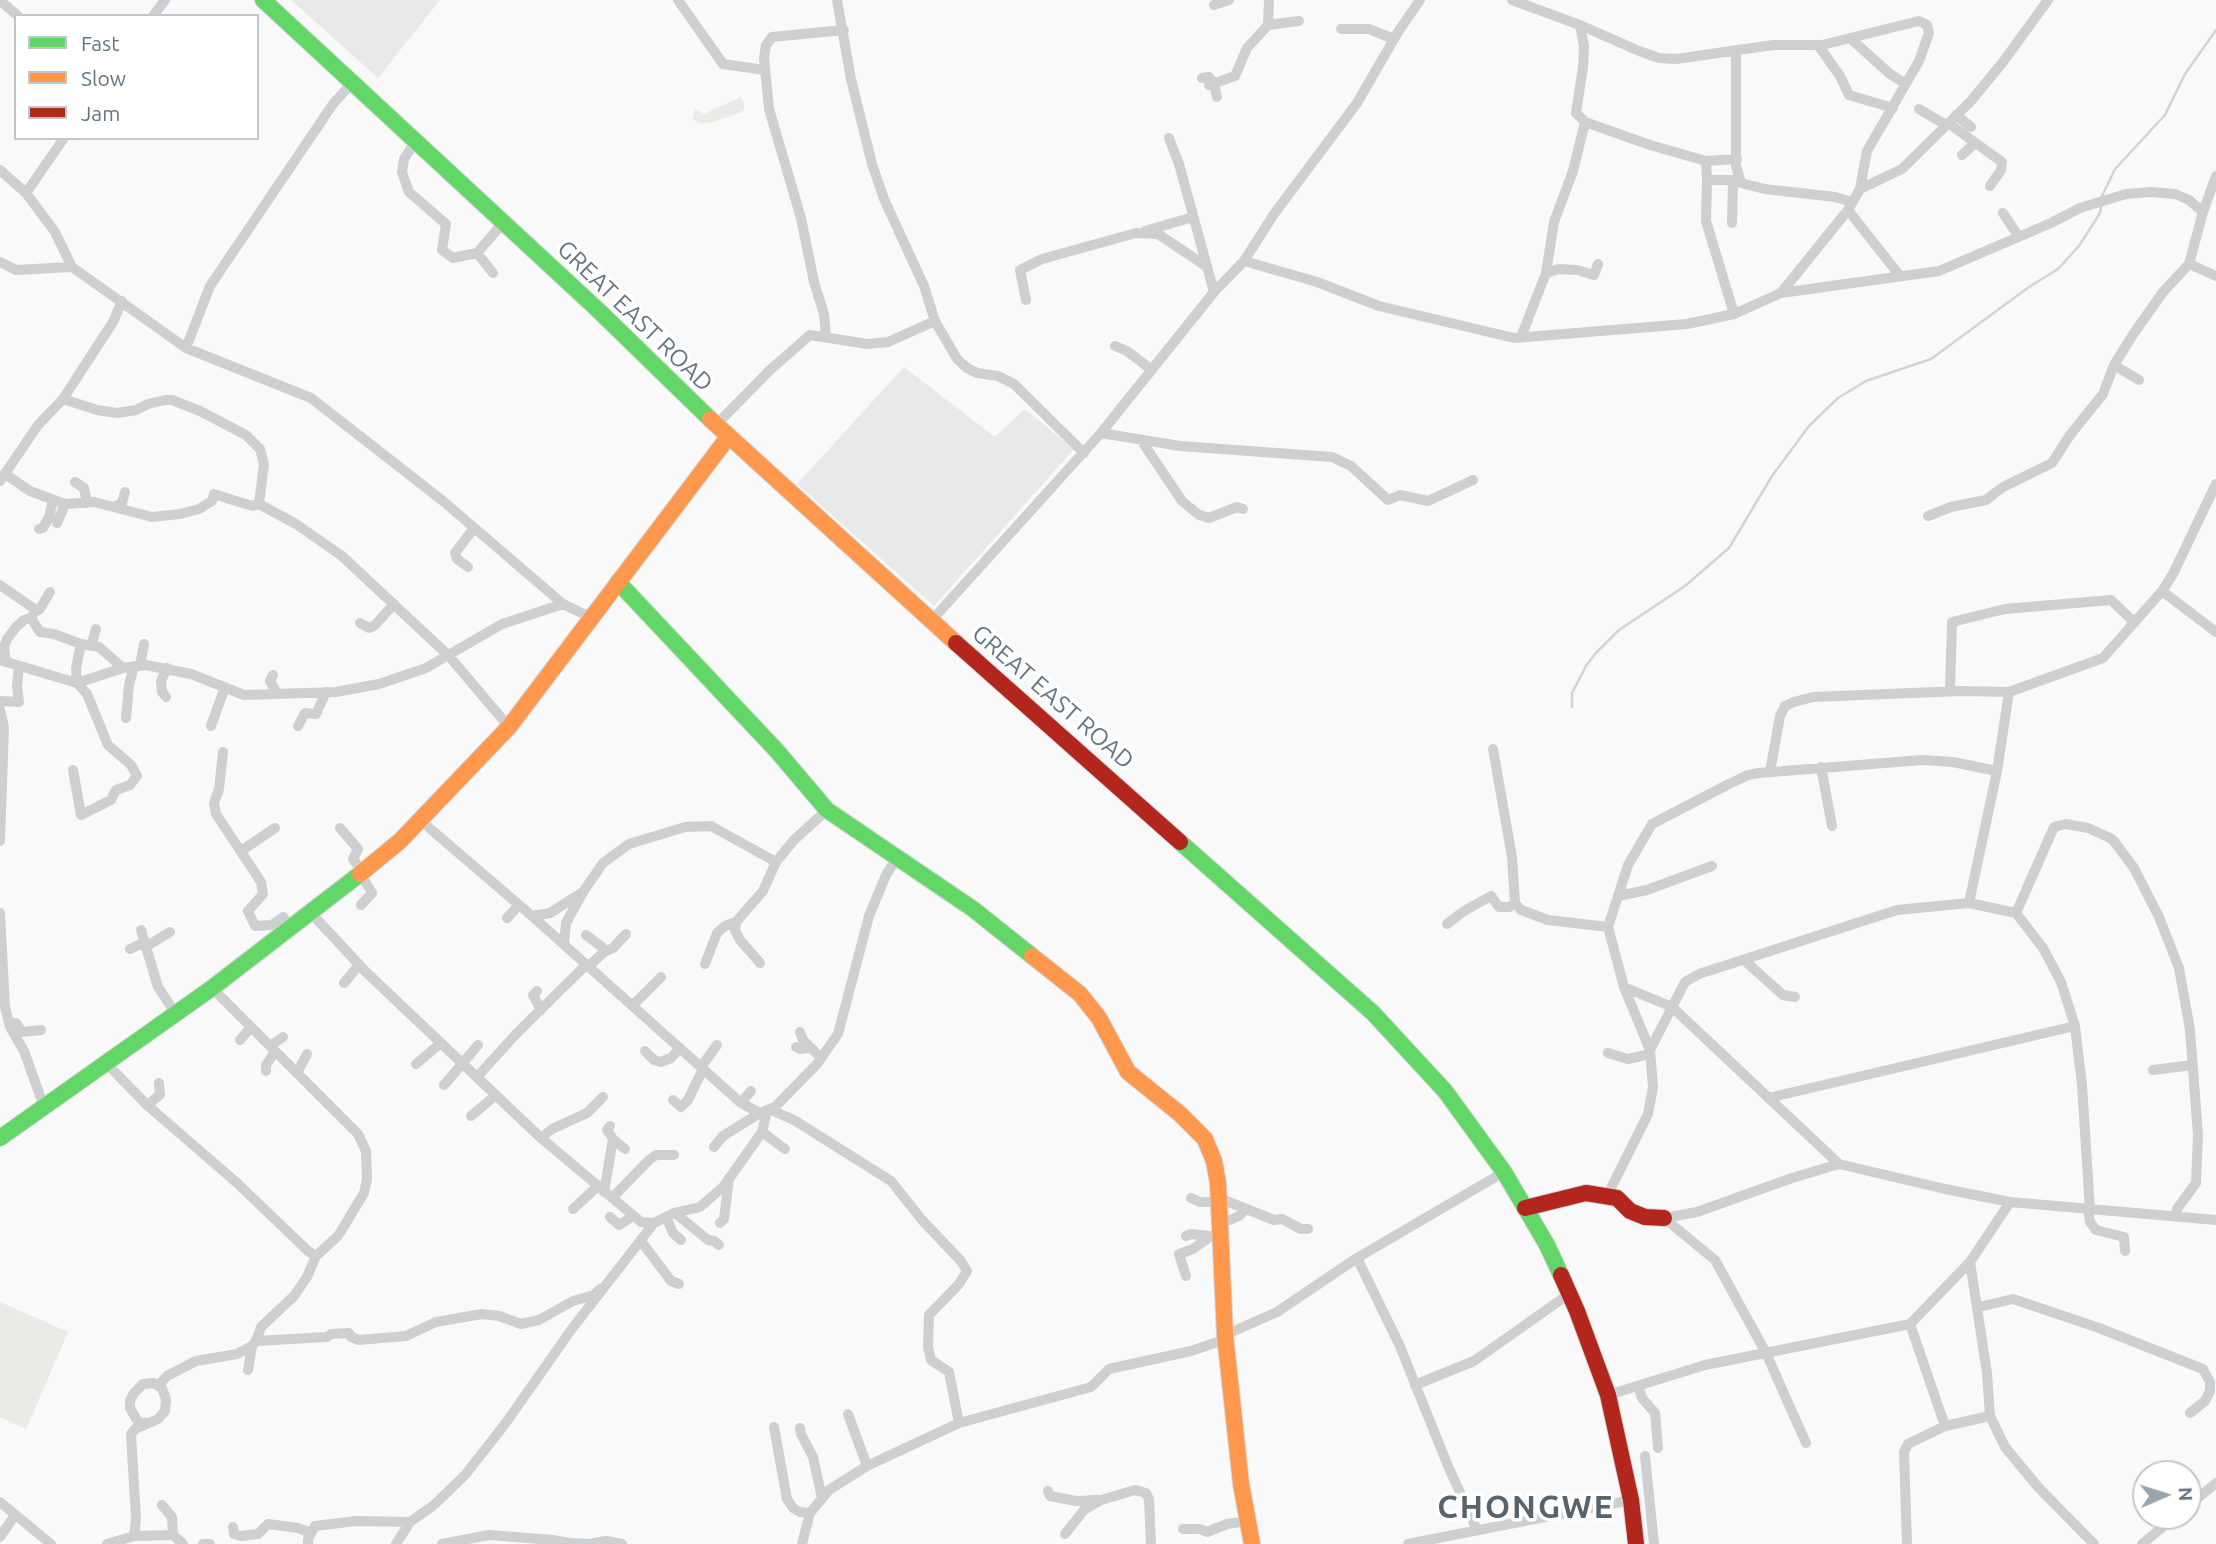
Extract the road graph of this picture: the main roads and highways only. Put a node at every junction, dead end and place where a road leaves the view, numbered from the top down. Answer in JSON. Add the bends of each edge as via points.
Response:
{"nodes":[{"id":1,"x":263,"y":0,"type":"edge"},
{"id":2,"x":729,"y":436,"type":"junction"},
{"id":3,"x":618,"y":582,"type":"junction"},
{"id":4,"x":0,"y":1138,"type":"edge"},
{"id":5,"x":1525,"y":1208,"type":"junction"},
{"id":6,"x":1664,"y":1219,"type":"road end"},
{"id":7,"x":1252,"y":1544,"type":"edge"},
{"id":8,"x":1636,"y":1544,"type":"edge"}],
"edges":[{"from":1,"to":2,"type":"main road","name":"GREAT EAST ROAD"},
{"from":2,"to":3,"type":"main road"},
{"from":2,"to":5,"type":"main road","name":"GREAT EAST ROAD","via":[[1373,1013],[1445,1091]]},
{"from":3,"to":4,"type":"main road","via":[[509,727],[420,820],[312,913]]},
{"from":3,"to":7,"type":"main road","via":[[827,810],[973,909],[1080,994],[1099,1018],[1128,1072],[1205,1139],[1214,1161],[1219,1200],[1217,1232],[1226,1337]]},
{"from":5,"to":6,"type":"main road","via":[[1586,1193],[1617,1198],[1644,1217]]},
{"from":5,"to":8,"type":"main road","name":"GREAT EAST ROAD","via":[[1569,1294],[1608,1395]]}]}
